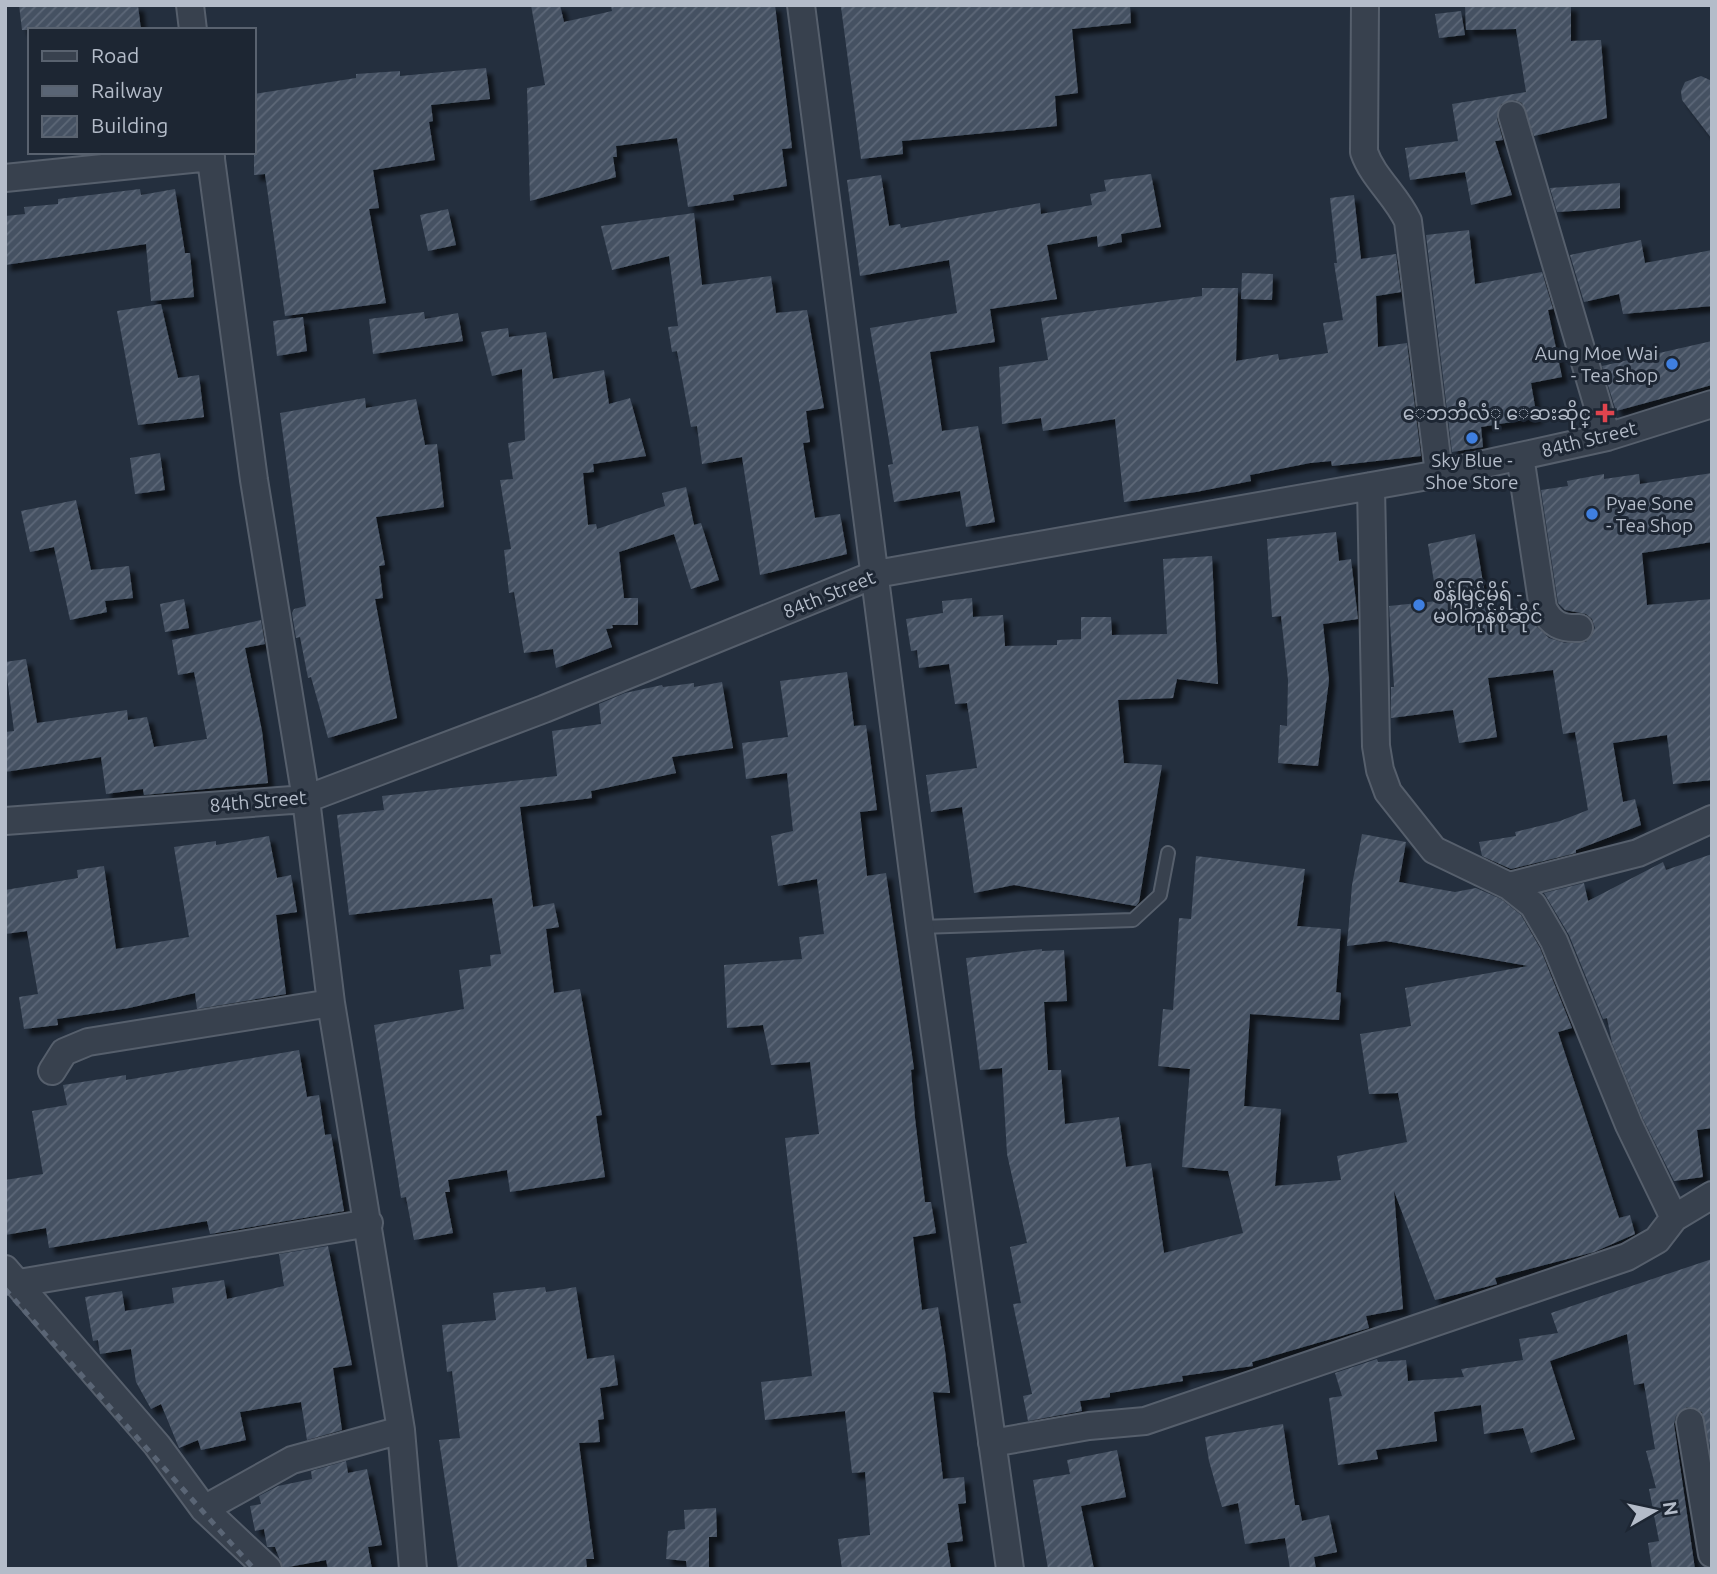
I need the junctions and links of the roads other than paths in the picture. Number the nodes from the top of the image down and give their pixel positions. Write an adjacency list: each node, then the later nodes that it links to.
1 (190, 5): 4 (street)
2 (801, 5): 13 (street)
3 (1365, 5): 11 (street)
4 (193, 28)
5 (1512, 115): 9 (street)
6 (210, 155): 7 (street); 15 (street)
7 (5, 178)
8 (1712, 404): 9 (street, 84th Street)
9 (1607, 437): 10 (street, 84th Street)
10 (1520, 456): 11 (street, 84th Street); 14 (street)
11 (1439, 474): 12 (street, 84th Street)
12 (1371, 486): 13 (street, 84th Street); 19 (street)
13 (876, 574): 15 (street, 84th Street); 20 (street)
14 (1578, 628)
15 (306, 799): 17 (street, 84th Street); 21 (street)
16 (1712, 819): 19 (street)
17 (5, 821)
18 (1168, 853): 20 (lane)
19 (1509, 886): 24 (street)
20 (920, 927): 29 (street)
21 (331, 1003): 22 (street); 25 (street)
22 (52, 1072)
23 (1712, 1195): 24 (street)
24 (1674, 1218): 29 (street)
25 (369, 1223): 26 (street); 28 (street)
26 (12, 1276): 30 (street)
27 (1690, 1422): 31 (street)
28 (401, 1430): 30 (street); 33 (street)
29 (992, 1443): 34 (street)
30 (204, 1509): 32 (street)
31 (1712, 1554)
32 (268, 1569)
33 (413, 1569)
34 (1010, 1569)

